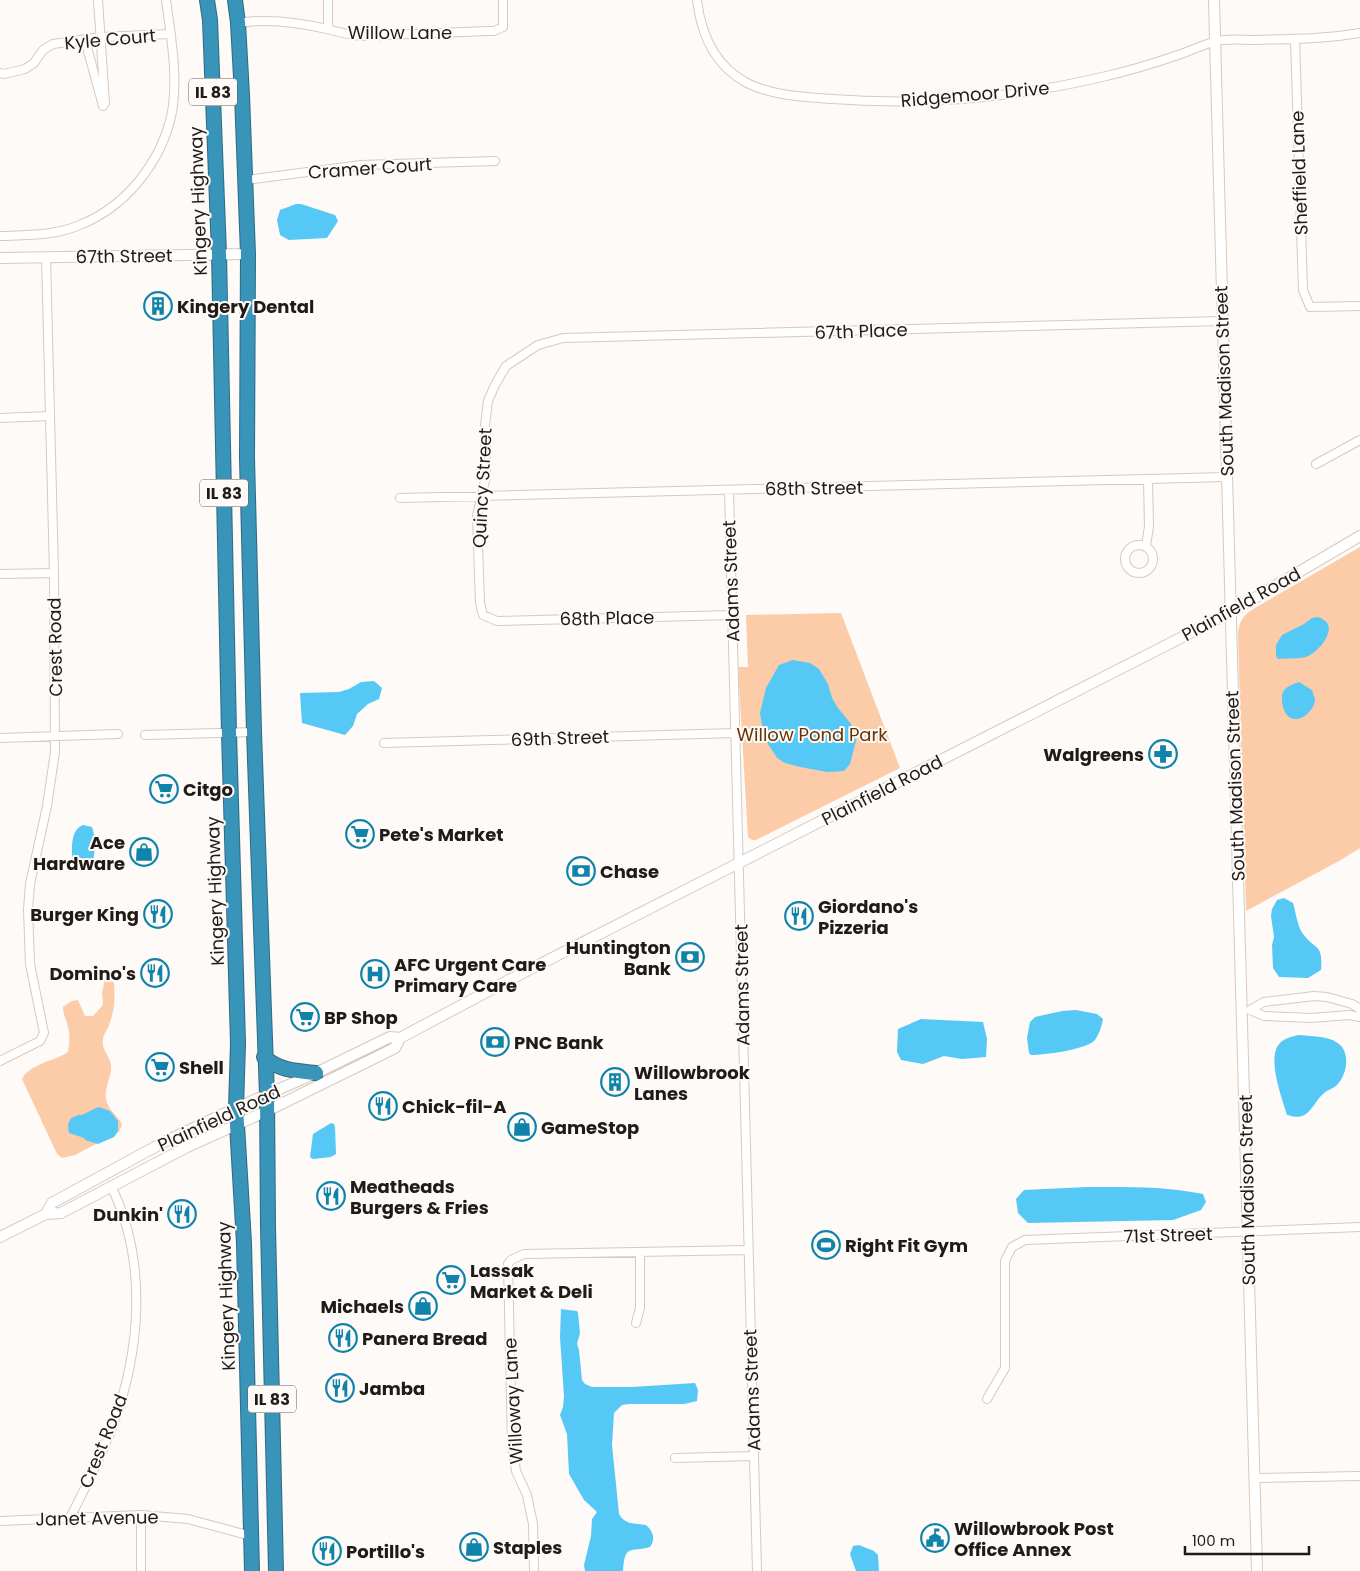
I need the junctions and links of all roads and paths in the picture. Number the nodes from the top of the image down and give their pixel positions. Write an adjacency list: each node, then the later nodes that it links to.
1 (93, 0): 14 (street)
2 (98, 0): 14 (street)
3 (166, 0): 13 (street)
4 (207, 0): 22 (highway, Kingery Highway / IL 83)
5 (235, 0): 10 (highway, IL 83)
6 (328, 0): 11 (street)
7 (504, 0): 11 (street, Willow Lane)
8 (697, 0): 17 (street, Ridgemoor Drive)
9 (1214, 0): 17 (main road, South Madison Street)
10 (238, 24): 11 (street, Willow Lane); 20 (highway, IL 83)
11 (328, 29)
12 (1360, 33): 15 (street, Ridgemoor Drive)
13 (170, 34): 14 (street, Kyle Court); 21 (street)
14 (101, 37): 16 (street, Kyle Court); 16 (street)
15 (1295, 39): 17 (street, Ridgemoor Drive); 26 (street, Sheffield Lane)
16 (84, 40): 18 (street, Kyle Court)
17 (1215, 41): 27 (main road, South Madison Street)
18 (0, 72)
19 (495, 161): 20 (street, Cramer Court)
20 (246, 180): 23 (highway, IL 83)
21 (0, 236)
22 (219, 254): 23 (main road, 67th Street); 24 (main road, 67th Street); 46 (highway, Kingery Highway / IL 83)
23 (248, 254): 45 (highway, IL 83)
24 (46, 257): 25 (main road, 67th Street); 29 (street, Crest Road)
25 (0, 258)
26 (1360, 306)
27 (1223, 321): 28 (street, 67th Place); 33 (main road, South Madison Street)
28 (506, 366): 36 (street, Quincy Street)
29 (50, 416): 30 (street); 40 (street, Crest Road)
30 (0, 418)
31 (1360, 440): 32 (street)
32 (1316, 464)
33 (1227, 477): 34 (street, 68th Street); 42 (main road, South Madison Street)
34 (1148, 479): 35 (street, 68th Street); 39 (street)
35 (729, 490): 36 (street, 68th Street); 44 (street, Adams Street)
36 (482, 496): 37 (street, 68th Street); 43 (street, Quincy Street)
37 (400, 498)
38 (1360, 536): 42 (main road, Plainfield Road)
39 (1146, 546)
40 (54, 573): 41 (street); 50 (street, Crest Road)
41 (0, 574)
42 (1231, 612): 53 (main road, Plainfield Road); 67 (main road, South Madison Street)
43 (483, 615): 44 (street, 68th Place)
44 (732, 615): 47 (street, Adams Street)
45 (254, 732): 46 (street); 57 (highway, IL 83)
46 (229, 733): 49 (street); 61 (highway, Kingery Highway / IL 83)
47 (735, 733): 52 (street, 69th Street); 53 (street, Adams Street)
48 (118, 734): 50 (street)
49 (145, 735)
50 (56, 737): 51 (street); 58 (street, Crest Road)
51 (0, 738)
52 (384, 743)
53 (738, 863): 56 (main road, Plainfield Road); 69 (street, Adams Street)
54 (1360, 1009): 55 (street)
55 (1360, 1017)
56 (400, 1038): 59 (main road, Plainfield Road); 62 (main road, Plainfield Road)
57 (264, 1057): 59 (highway); 60 (highway, IL 83)
58 (0, 1062)
59 (316, 1074): 60 (main road, Plainfield Road)
60 (267, 1095): 61 (main road, Plainfield Road); 62 (highway, IL 83)
61 (236, 1108): 63 (highway, Kingery Highway / IL 83); 65 (main road, Plainfield Road)
62 (267, 1111): 63 (main road, Plainfield Road); 83 (highway, IL 83)
63 (237, 1125): 64 (main road, Plainfield Road); 80 (highway, Kingery Highway / IL 83)
64 (111, 1186): 65 (main road, Plainfield Road); 78 (street, Crest Road)
65 (46, 1214): 68 (main road, Plainfield Road)
66 (1360, 1227): 67 (street, 71st Street)
67 (1247, 1232): 72 (street, 71st Street); 76 (main road, South Madison Street)
68 (0, 1237)
69 (748, 1250): 70 (street); 73 (street, Adams Street)
70 (640, 1252): 71 (street); 84 (street, Willoway Lane)
71 (636, 1323)
72 (987, 1398)
73 (754, 1456): 74 (street); 85 (street, Adams Street)
74 (676, 1458)
75 (1360, 1476): 76 (street)
76 (1255, 1478): 86 (main road, South Madison Street)
77 (141, 1515): 78 (street, Janet Avenue); 80 (street, Janet Avenue); 81 (street)
78 (70, 1518): 79 (street, Janet Avenue)
79 (0, 1521)
80 (251, 1536): 82 (highway, Kingery Highway / IL 83)
81 (141, 1571)
82 (252, 1571)
83 (276, 1571)
84 (534, 1571)
85 (757, 1571)
86 (1258, 1571)

